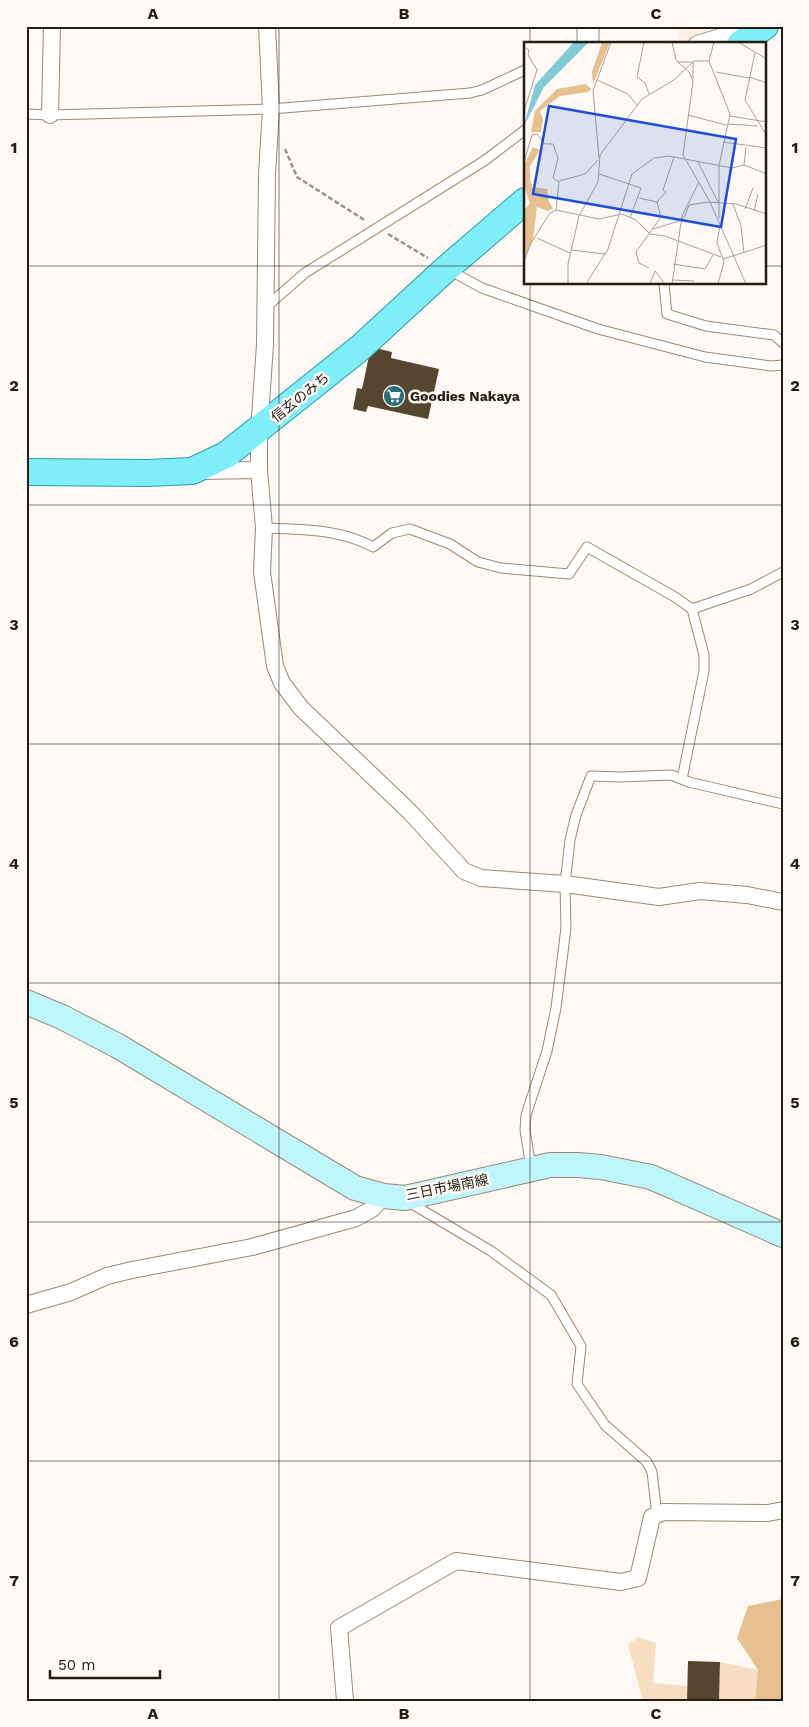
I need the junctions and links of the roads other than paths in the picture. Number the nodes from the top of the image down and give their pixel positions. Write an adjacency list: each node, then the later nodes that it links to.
1 (52, 26): 10 (street)
2 (267, 26): 8 (street)
3 (588, 26): 5 (street)
4 (755, 33): 6 (street)
5 (588, 42)
6 (704, 42)
7 (524, 70): 8 (lane)
8 (271, 113): 10 (lane); 15 (street)
9 (26, 114): 10 (lane)
10 (50, 115)
11 (524, 131): 15 (lane)
12 (524, 202): 13 (main road, 信玄のみち)
13 (447, 268): 17 (lane); 18 (main road, 信玄のみち)
14 (664, 285): 16 (lane)
15 (265, 307): 18 (street)
16 (783, 343)
17 (783, 365)
18 (259, 431): 19 (street); 20 (main road, 信玄のみち)
19 (260, 470): 20 (street); 22 (street)
20 (192, 471): 21 (main road, 信玄のみち)
21 (26, 472)
22 (264, 528): 24 (lane); 27 (street)
23 (783, 572): 24 (lane)
24 (692, 609): 25 (lane)
25 (682, 780): 26 (lane); 27 (lane)
26 (783, 804)
27 (566, 884): 28 (street); 30 (lane)
28 (783, 902)
29 (26, 1002): 31 (main road, 三日市場南線)
30 (532, 1170): 31 (main road, 三日市場南線); 32 (main road, 三日市場南線)
31 (394, 1197): 33 (street); 35 (lane)
32 (783, 1235)
33 (26, 1305)
34 (783, 1510): 35 (street)
35 (657, 1515): 36 (street)
36 (345, 1701)

